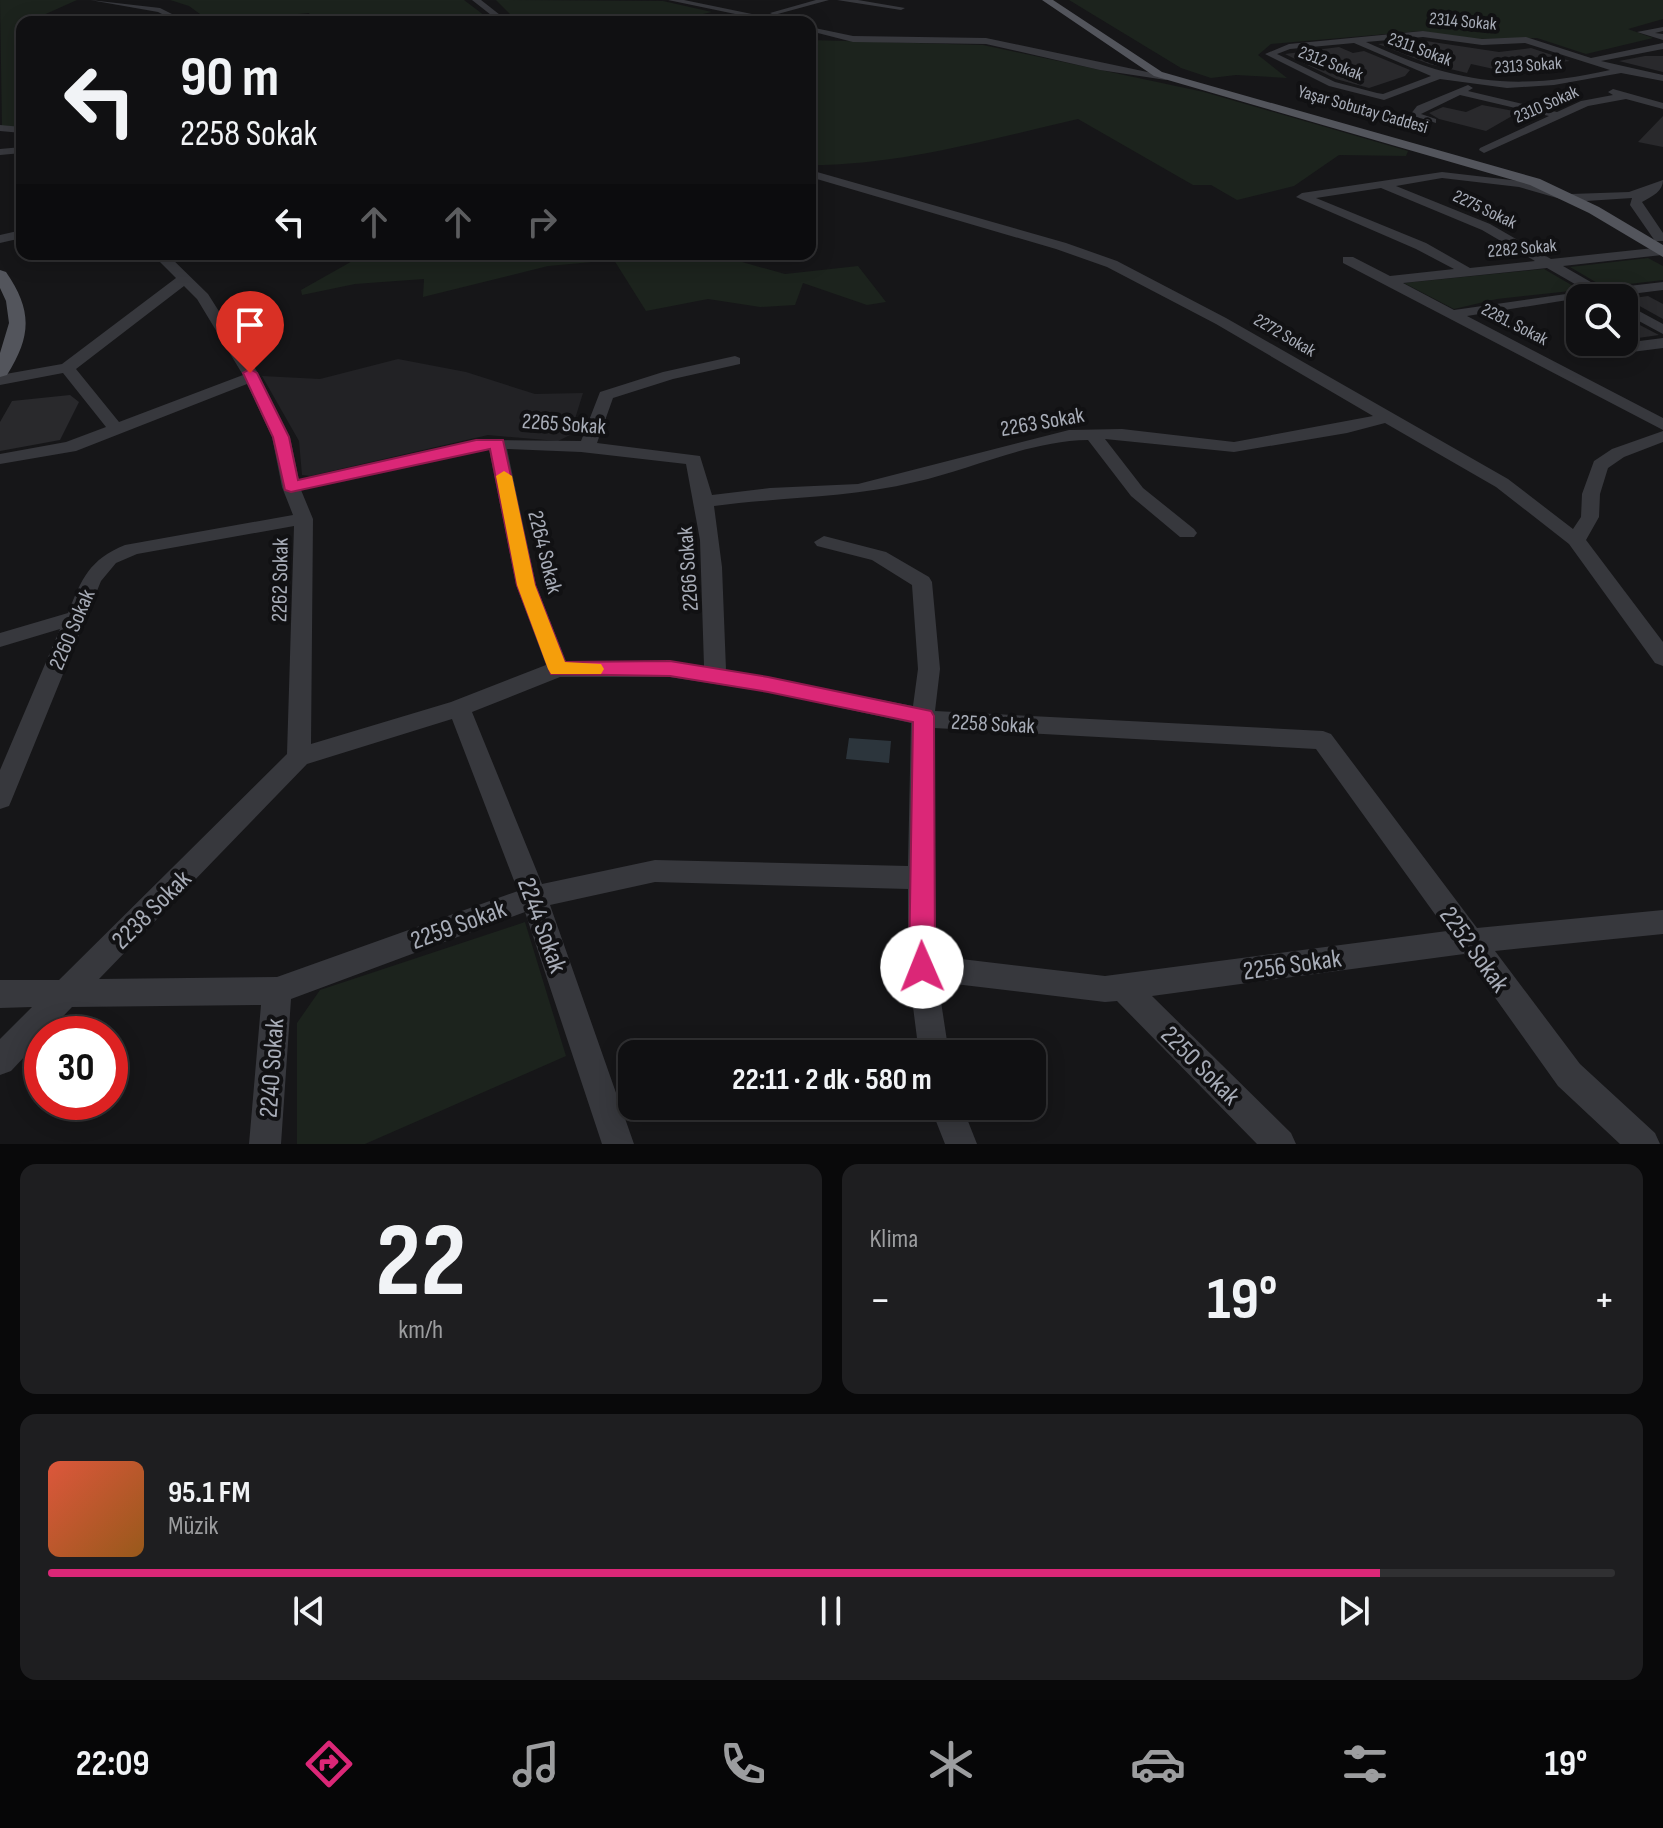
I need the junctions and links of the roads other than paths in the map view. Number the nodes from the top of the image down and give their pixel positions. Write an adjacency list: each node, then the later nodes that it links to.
1 (94, 0): 11 (street)
2 (476, 0): 12 (street)
3 (672, 0): 13 (street)
4 (695, 0): 10 (street)
5 (825, 0): 10 (street)
6 (841, 0): 9 (street)
7 (1047, 0): 23 (main road)
8 (1056, 0): 25 (main road)
9 (901, 8)
10 (774, 13): 14 (street)
11 (172, 16)
12 (497, 16)
13 (755, 16)
14 (785, 16)
15 (816, 27): 23 (street)
16 (816, 28): 25 (street)
17 (1663, 29): 18 (street)
18 (1663, 37)
19 (1352, 40): 21 (street, 2314 Sokak); 22 (street, 2314 Sokak); 26 (street, 2311 Sokak)
20 (1663, 46): 22 (street)
21 (1269, 54): 26 (street, 2312 Sokak)
22 (1592, 60): 24 (street, 2314 Sokak)
23 (1147, 68): 25 (main road)
24 (1621, 70): 27 (street, 2313 Sokak); 28 (street, 2314 Sokak)
25 (1173, 73): 37 (main road, Yaşar Sobutay Caddesi); 41 (main road)
26 (1439, 76): 29 (street, 2311 Sokak)
27 (1573, 78): 29 (street, 2313 Sokak); 31 (street, 2310 Sokak)
28 (1663, 78)
29 (1479, 83): 30 (street, 2313 Sokak)
30 (1459, 92): 33 (street, 2311 Sokak); 34 (street, 2313 Sokak)
31 (1625, 96): 32 (street, 2310 Sokak); 33 (street, 2310 Sokak)
32 (1663, 106)
33 (1557, 115): 35 (street, 2310 Sokak)
34 (1432, 121)
35 (1484, 150)
36 (816, 175): 64 (street, 2272 Sokak)
37 (1547, 180): 38 (street); 40 (main road, Yaşar Sobutay Caddesi)
38 (1662, 183): 40 (street); 42 (street)
39 (1384, 185): 41 (street); 45 (street, 2275 Sokak); 46 (street)
40 (1592, 197): 41 (street); 42 (main road, Yaşar Sobutay Caddesi)
41 (1571, 198): 42 (main road)
42 (1662, 245): 45 (street, 2282 Sokak)
43 (165, 260): 48 (street, 2262 Sokak)
44 (1348, 260): 49 (street, 2281. Sokak)
45 (1547, 265): 46 (street, 2282 Sokak); 50 (street, 2275 Sokak)
46 (1468, 272): 49 (street, 2282 Sokak)
47 (0, 275): 61 (main road)
48 (184, 279): 60 (street); 62 (street, 2262 Sokak)
49 (1385, 281): 54 (street, 2281. Sokak)
50 (1583, 284)
51 (1663, 286): 52 (street)
52 (1638, 290)
53 (1566, 300): 54 (street)
54 (1451, 315): 65 (street, 2281. Sokak)
55 (1638, 315): 56 (street)
56 (1663, 330)
57 (1663, 343): 58 (street)
58 (1638, 346)
59 (735, 361): 70 (street)
60 (67, 368): 63 (street); 66 (street)
61 (0, 371)
62 (252, 377): 66 (street); 73 (street, 2262 Sokak)
63 (0, 380)
64 (1387, 417): 67 (street, 2263 Sokak); 77 (street, 2272 Sokak)
65 (1663, 425)
66 (116, 429): 71 (street)
67 (1093, 435): 74 (street, 2263 Sokak); 76 (street)
68 (1663, 436): 77 (street)
69 (497, 444): 70 (street, 2265 Sokak); 73 (street, 2265 Sokak); 82 (street, 2264 Sokak)
70 (587, 448): 72 (street, 2265 Sokak)
71 (0, 459)
72 (694, 460): 74 (street, 2266 Sokak)
73 (291, 487): 75 (street, 2262 Sokak)
74 (706, 501): 83 (street, 2266 Sokak)
75 (304, 519): 79 (street, 2260 Sokak); 87 (street, 2262 Sokak)
76 (1187, 533)
77 (1576, 540): 81 (street, 2272 Sokak)
78 (824, 542): 85 (street)
79 (77, 617): 80 (street); 88 (street, 2260 Sokak)
80 (0, 640)
81 (1663, 658)
82 (558, 669): 83 (street, 2258 Sokak); 84 (street, 2258 Sokak)
83 (715, 676): 85 (street, 2258 Sokak)
84 (459, 708): 87 (street, 2258 Sokak); 90 (street, 2244 Sokak)
85 (923, 716): 86 (street, 2258 Sokak); 89 (street)
86 (1323, 740): 92 (street, 2252 Sokak)
87 (299, 757): 96 (street, 2238 Sokak)
88 (0, 799)
89 (921, 878): 90 (street, 2259 Sokak); 93 (street)
90 (534, 897): 95 (street, 2259 Sokak); 102 (street, 2244 Sokak)
91 (1663, 922): 92 (street, 2256 Sokak)
92 (1469, 941): 94 (street, 2256 Sokak); 105 (street, 2252 Sokak)
93 (922, 967): 94 (street, 2256 Sokak); 98 (street)
94 (1123, 987): 104 (street, 2250 Sokak)
95 (277, 991): 96 (street, 2259 Sokak); 101 (street, 2240 Sokak)
96 (66, 993): 97 (street, 2259 Sokak); 99 (street, 2238 Sokak)
97 (0, 994)
98 (932, 1040)
99 (0, 1060)
100 (952, 1120): 103 (street)
101 (265, 1144)
102 (618, 1144)
103 (961, 1144)
104 (1280, 1144)
105 (1644, 1144)

